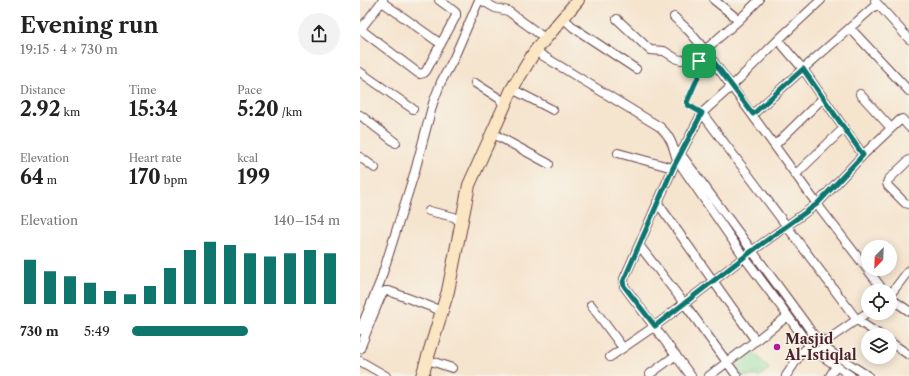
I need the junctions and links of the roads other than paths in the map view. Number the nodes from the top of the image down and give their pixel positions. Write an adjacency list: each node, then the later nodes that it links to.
1 (439, 0): 18 (street)
2 (480, 0): 15 (street); 62 (street)
3 (578, 0): 10 (main road)
4 (714, 0): 12 (street)
5 (759, 0): 12 (street)
6 (820, 0): 17 (street)
7 (382, 1): 14 (street); 18 (street)
8 (875, 2): 13 (street); 16 (street)
9 (674, 17): 20 (street)
10 (563, 18): 15 (main road); 22 (street)
11 (617, 20): 21 (street)
12 (739, 20): 20 (street)
13 (850, 28): 23 (street); 28 (street)
14 (360, 30): 18 (street)
15 (546, 38): 19 (main road)
16 (909, 39)
17 (778, 40): 23 (street); 26 (street)
18 (441, 44)
19 (535, 51): 27 (main road); 46 (street)
20 (707, 52): 21 (street); 26 (street)
21 (699, 61): 34 (lane)
22 (636, 69)
23 (803, 69): 30 (street); 35 (street)
24 (360, 72): 32 (street)
25 (475, 83): 31 (street)
26 (732, 86): 34 (street); 35 (street)
27 (512, 89): 31 (main road); 33 (street)
28 (909, 91)
29 (860, 94): 39 (street)
30 (822, 98): 38 (street); 42 (street)
31 (504, 107): 40 (main road)
32 (413, 109)
33 (553, 110)
34 (702, 113): 46 (street); 56 (street)
35 (753, 114): 42 (street)
36 (360, 115): 41 (street)
37 (909, 127): 39 (street)
38 (844, 128): 44 (street); 50 (street)
39 (891, 128): 44 (street)
40 (492, 133): 48 (street); 55 (main road)
41 (396, 143)
42 (775, 145): 50 (street)
43 (618, 153): 46 (street)
44 (863, 155): 52 (street)
45 (360, 157): 49 (street)
46 (676, 158): 51 (street); 58 (street); 59 (street)
47 (909, 160): 53 (street)
48 (549, 164)
49 (375, 168)
50 (796, 174): 52 (street)
51 (657, 202): 57 (street); 61 (street)
52 (817, 204): 56 (street); 63 (street)
53 (909, 204)
54 (429, 211): 55 (street)
55 (461, 223): 69 (main road)
56 (786, 227): 58 (street); 73 (street)
57 (639, 245): 67 (street); 74 (street)
58 (752, 251): 59 (street); 78 (street)
59 (744, 257): 61 (street); 71 (street)
60 (909, 270): 64 (street)
61 (713, 281): 67 (street); 77 (street)
62 (380, 282): 65 (street); 76 (street)
63 (879, 284)
64 (897, 287)
65 (389, 291): 69 (street); 81 (street)
66 (897, 302): 70 (street)
67 (684, 304): 74 (street); 87 (street)
68 (591, 305): 80 (street)
69 (442, 311): 85 (main road)
70 (909, 311)
71 (788, 316): 77 (street); 78 (street)
72 (861, 317): 73 (street)
73 (857, 320): 75 (street); 78 (street)
74 (655, 326): 80 (street); 82 (street)
75 (869, 328)
76 (360, 330)
77 (756, 341): 87 (street)
78 (816, 346): 88 (street); 96 (street); 99 (street)
79 (897, 347): 83 (street)
80 (623, 348): 84 (street)
81 (360, 350)
82 (676, 355): 90 (street); 93 (street)
83 (909, 355)
84 (610, 357)
85 (428, 360): 89 (street); 92 (main road)
86 (360, 361): 91 (street)
87 (728, 362): 94 (street); 95 (street)
88 (836, 366): 97 (street); 98 (street)
89 (452, 368)
90 (650, 374)
91 (386, 376)
92 (422, 376)
93 (691, 376)
94 (710, 376)
95 (738, 376)
96 (786, 376)
97 (830, 376)
98 (851, 376)
99 (868, 376)

